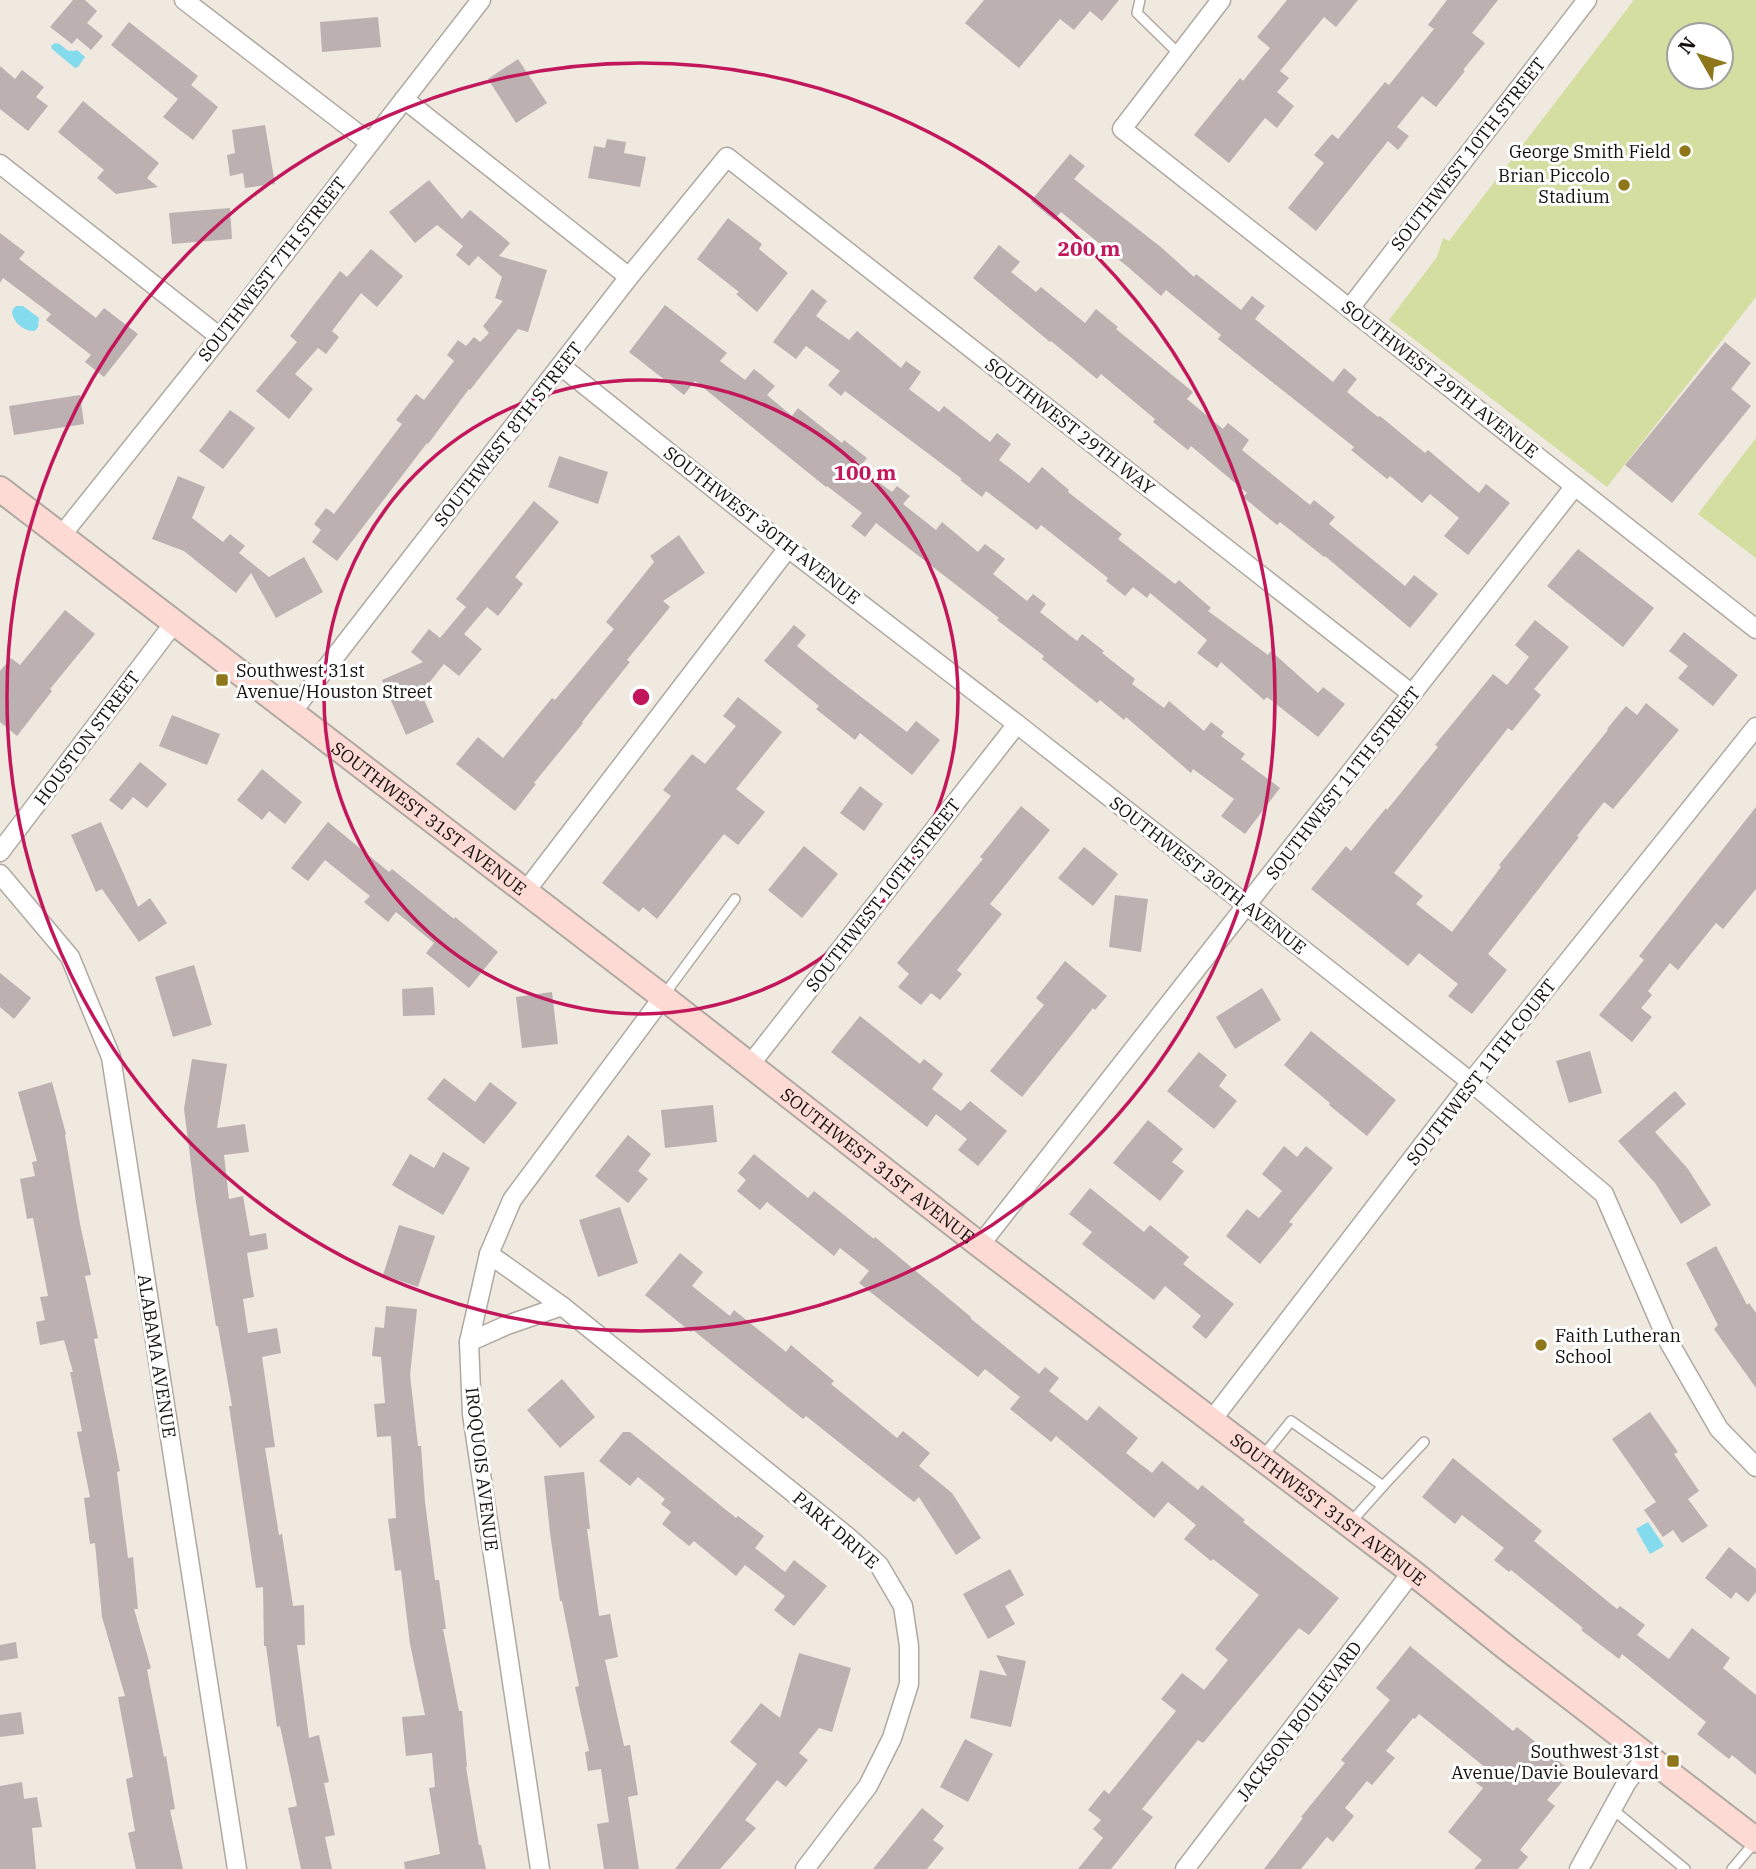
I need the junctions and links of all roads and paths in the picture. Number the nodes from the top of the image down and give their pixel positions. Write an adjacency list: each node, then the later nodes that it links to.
1 (184, 0): 8 (street)
2 (481, 0): 7 (street, SOUTHWEST 7TH STREET)
3 (1140, 0): 6 (lane)
4 (1221, 0): 6 (street)
5 (1587, 0): 12 (street, SOUTHWEST 10TH STREET)
6 (1179, 54): 12 (street, SOUTHWEST 29TH AVENUE)
7 (404, 99): 8 (street, SOUTHWEST 7TH STREET); 11 (street)
8 (370, 143): 13 (street, SOUTHWEST 7TH STREET)
9 (727, 157): 11 (street, SOUTHWEST 8TH STREET); 21 (street, SOUTHWEST 29TH WAY)
10 (0, 164): 13 (street)
11 (629, 277): 14 (street, SOUTHWEST 8TH STREET)
12 (1350, 308): 15 (street, SOUTHWEST 29TH AVENUE)
13 (220, 337): 17 (street, SOUTHWEST 7TH STREET)
14 (561, 366): 18 (street, SOUTHWEST 30TH AVENUE); 22 (street, SOUTHWEST 8TH STREET)
15 (1575, 485): 20 (street, SOUTHWEST 29TH AVENUE); 21 (street, SOUTHWEST 11TH STREET)
16 (0, 489): 17 (main road, SOUTHWEST 31ST AVENUE)
17 (61, 536): 19 (main road, SOUTHWEST 31ST AVENUE)
18 (789, 548): 23 (street, SOUTHWEST 30TH AVENUE); 27 (street)
19 (174, 623): 22 (main road, SOUTHWEST 31ST AVENUE); 25 (street, HOUSTON STREET)
20 (1756, 629)
21 (1412, 694): 29 (street, SOUTHWEST 11TH STREET)
22 (292, 712): 27 (main road, SOUTHWEST 31ST AVENUE)
23 (1017, 724): 29 (street, SOUTHWEST 30TH AVENUE); 31 (street, SOUTHWEST 10TH STREET)
24 (1756, 727): 32 (street, SOUTHWEST 11TH COURT)
25 (0, 852)
26 (0, 874): 47 (street, ALABAMA AVENUE)
27 (525, 892): 30 (main road, SOUTHWEST 31ST AVENUE)
28 (735, 899): 30 (lane)
29 (1247, 905): 32 (street, SOUTHWEST 30TH AVENUE); 33 (street, SOUTHWEST 11TH STREET)
30 (663, 997): 31 (main road, SOUTHWEST 31ST AVENUE); 34 (street, IROQUOIS AVENUE)
31 (749, 1066): 33 (main road, SOUTHWEST 31ST AVENUE)
32 (1471, 1082): 37 (street, SOUTHWEST 11TH COURT); 40 (street, SOUTHWEST 30TH AVENUE)
33 (980, 1245): 37 (main road, SOUTHWEST 31ST AVENUE)
34 (489, 1254): 35 (street, PARK DRIVE); 36 (street, IROQUOIS AVENUE)
35 (562, 1306): 36 (street); 49 (street, PARK DRIVE)
36 (469, 1342): 48 (street, IROQUOIS AVENUE)
37 (1211, 1421): 39 (main road, SOUTHWEST 31ST AVENUE)
38 (1424, 1442): 41 (lane)
39 (1261, 1458): 41 (lane); 42 (main road, SOUTHWEST 31ST AVENUE)
40 (1756, 1467)
41 (1382, 1486): 42 (lane)
42 (1349, 1524): 43 (main road, SOUTHWEST 31ST AVENUE)
43 (1412, 1572): 44 (main road, SOUTHWEST 31ST AVENUE); 50 (street, JACKSON BOULEVARD)
44 (1647, 1755): 45 (street); 46 (main road, SOUTHWEST 31ST AVENUE)
45 (1611, 1808): 51 (street); 52 (lane)
46 (1756, 1840): 53 (lane)
47 (237, 1869)
48 (540, 1869)
49 (805, 1869)
50 (1185, 1869)
51 (1579, 1869)
52 (1685, 1869)
53 (1732, 1869)

